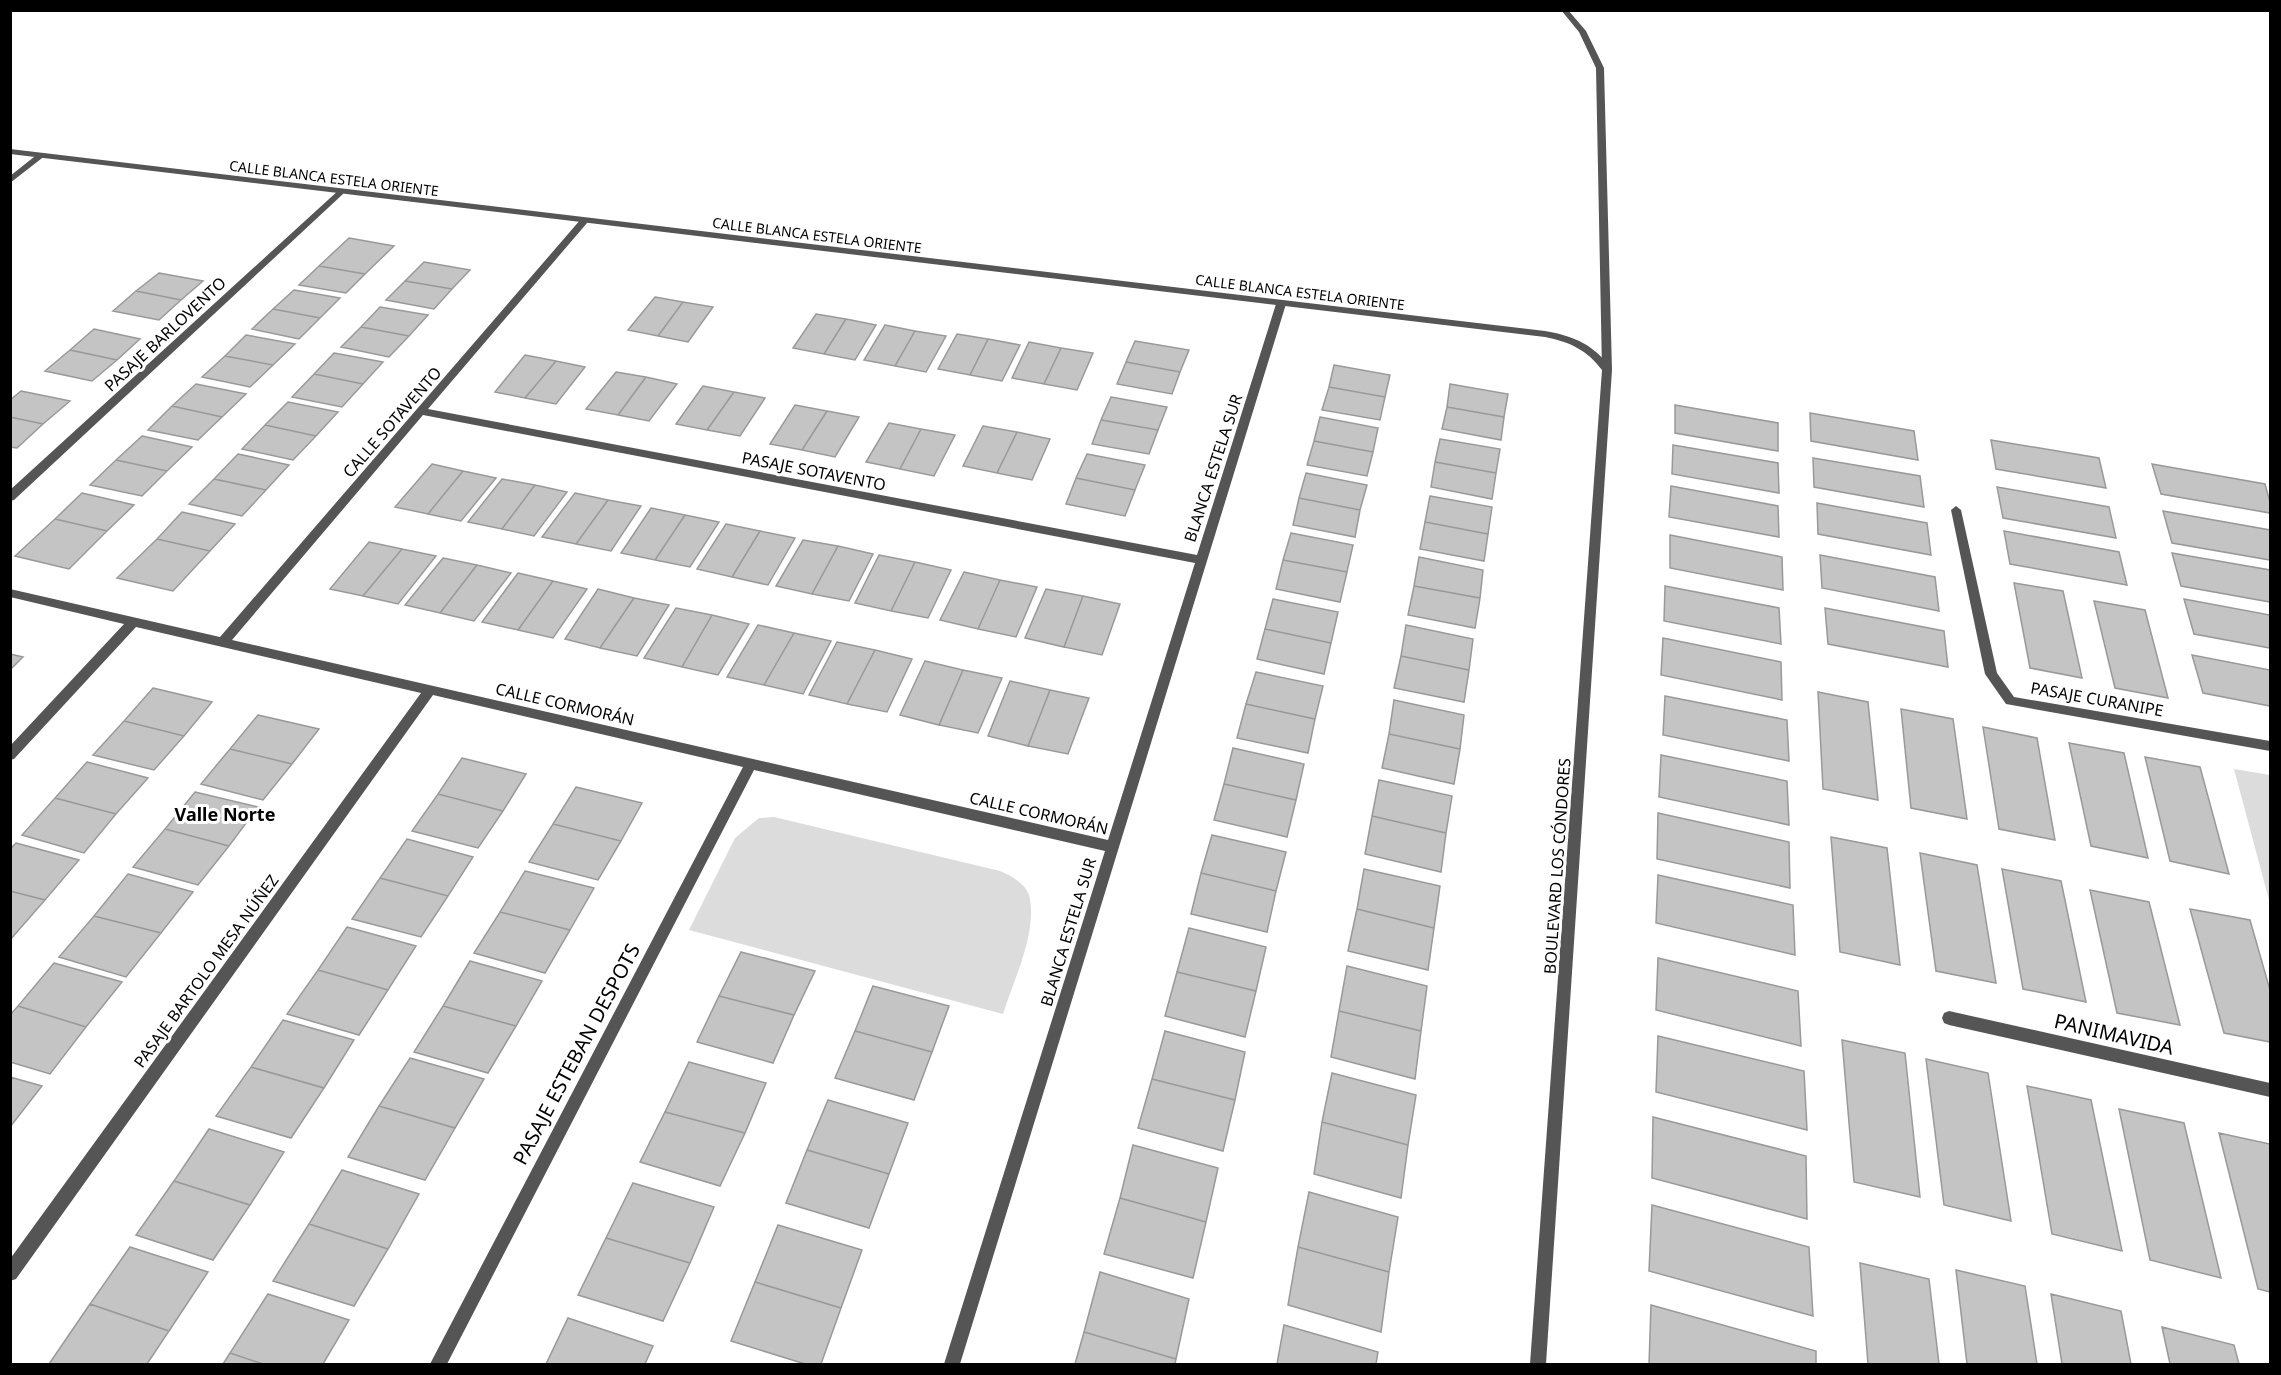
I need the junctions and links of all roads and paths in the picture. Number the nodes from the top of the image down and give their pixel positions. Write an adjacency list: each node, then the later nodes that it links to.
1 (1564, 10): 8 (street, BOULEVARD LOS CÓNDORES)
2 (10, 152): 3 (street, CALLE BLANCA ESTELA ORIENTE)
3 (42, 155): 4 (street); 5 (street, CALLE BLANCA ESTELA ORIENTE)
4 (10, 180)
5 (340, 192): 6 (street, CALLE BLANCA ESTELA ORIENTE); 10 (street, PASAJE BARLOVENTO)
6 (584, 221): 7 (street, CALLE BLANCA ESTELA ORIENTE); 9 (street, CALLE SOTAVENTO)
7 (1281, 304): 8 (street, CALLE BLANCA ESTELA ORIENTE); 12 (street, BLANCA ESTELA SUR)
8 (1608, 370): 26 (street, BOULEVARD LOS CÓNDORES)
9 (421, 411): 12 (street, PASAJE SOTAVENTO); 15 (street, CALLE SOTAVENTO)
10 (10, 497)
11 (1956, 510): 17 (street, PASAJE CURANIPE)
12 (1201, 560): 20 (street, BLANCA ESTELA SUR)
13 (10, 593): 14 (street, CALLE CORMORÁN)
14 (134, 621): 15 (street, CALLE CORMORÁN); 18 (street)
15 (223, 642): 16 (street, CALLE CORMORÁN)
16 (430, 690): 19 (street, CALLE CORMORÁN); 23 (street, PASAJE BARTOLO MESA NÚÑEZ)
17 (2271, 746)
18 (10, 755)
19 (751, 764): 20 (street, CALLE CORMORÁN); 24 (street, PASAJE ESTEBAN DESPOTS)
20 (1112, 847): 25 (street, BLANCA ESTELA SUR)
21 (1949, 1018): 22 (street, PANIMAVIDA)
22 (2271, 1090)
23 (10, 1273)
24 (438, 1365)
25 (952, 1365)
26 (1538, 1365)

